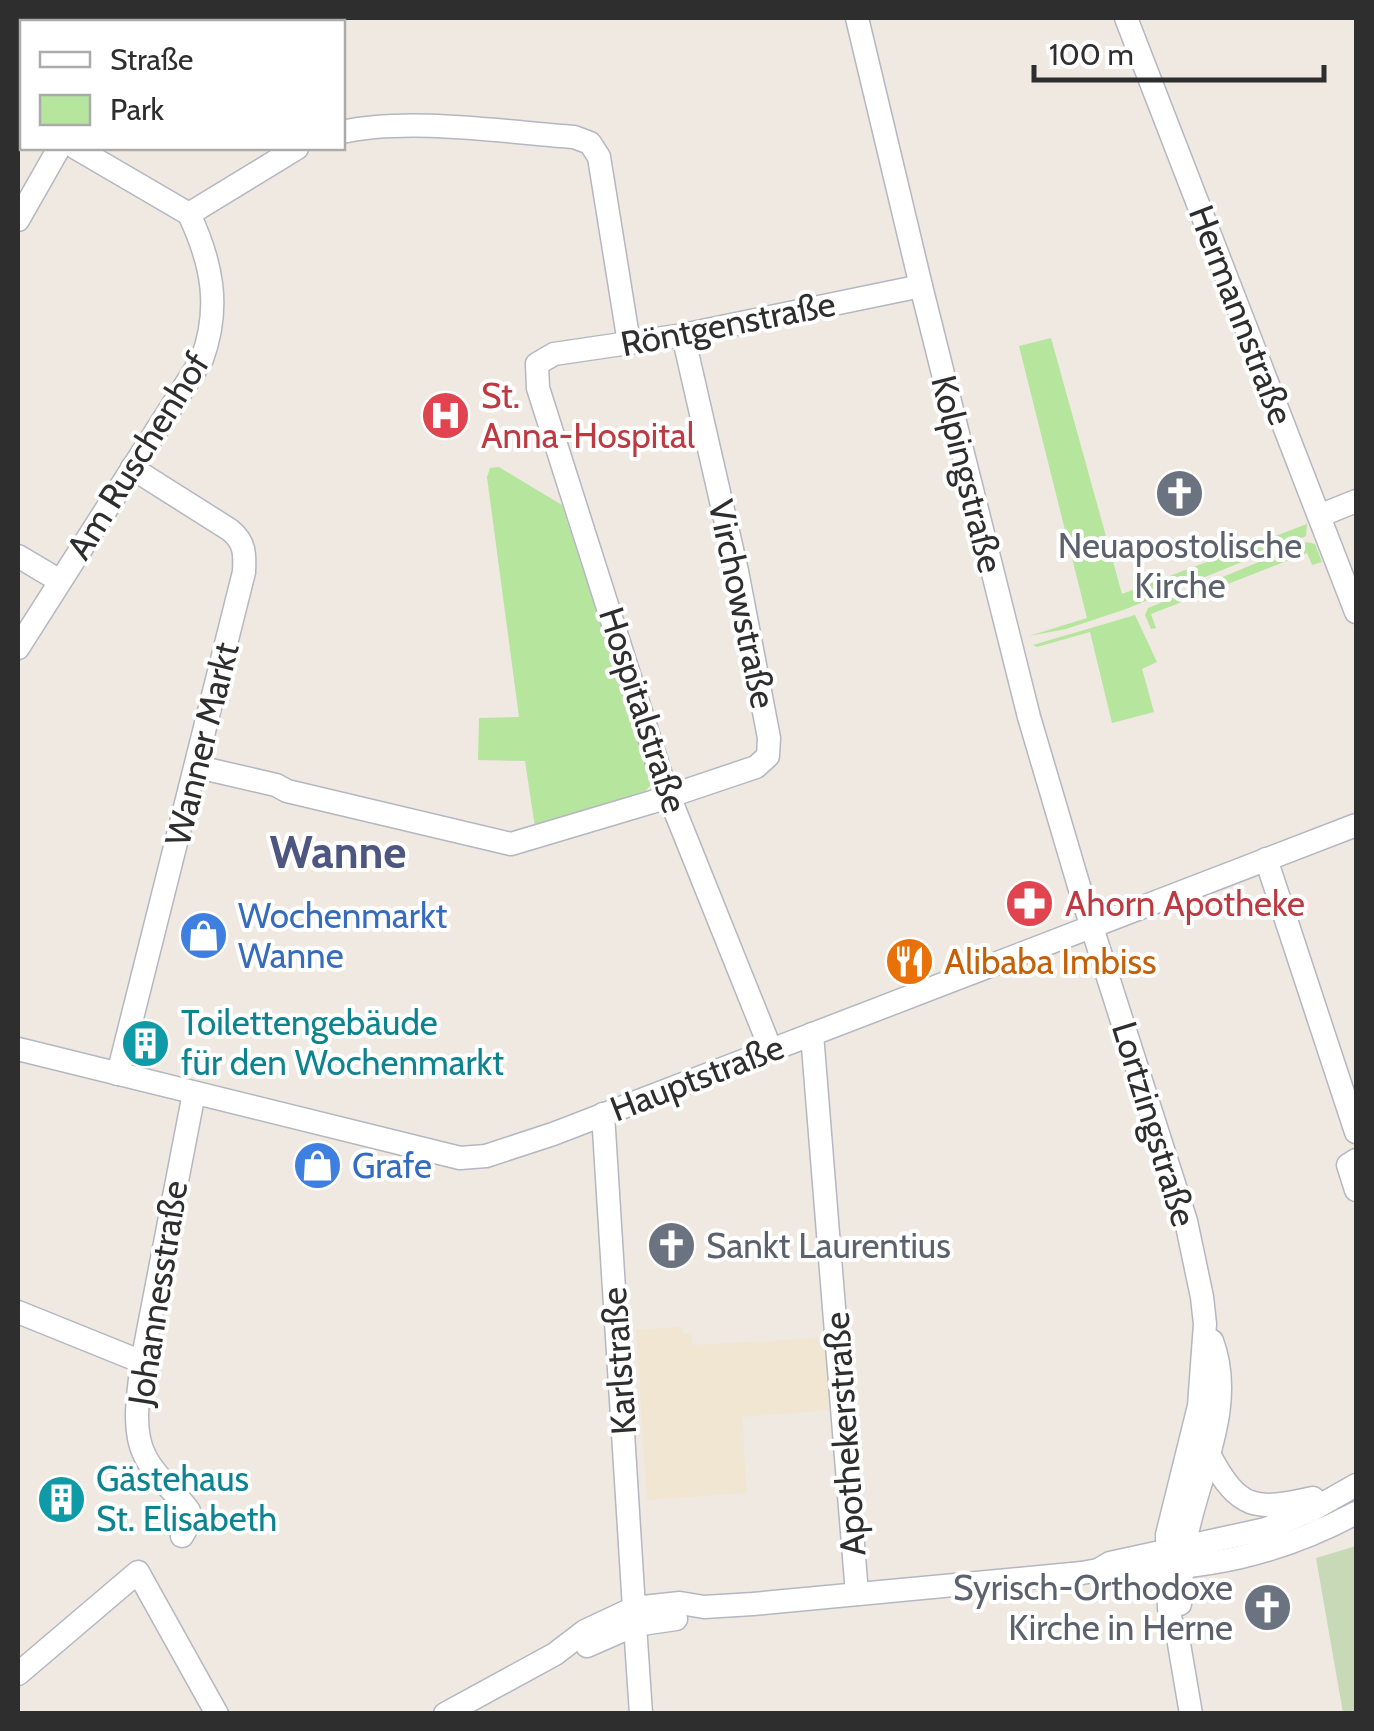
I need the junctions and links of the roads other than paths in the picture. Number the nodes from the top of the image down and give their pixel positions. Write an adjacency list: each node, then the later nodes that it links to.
1 (857, 18): 9 (street, Kolpingstraße)
2 (1126, 18): 15 (street, Hermannstraße)
3 (345, 132): 11 (street)
4 (58, 150): 8 (street)
5 (79, 150): 7 (street)
6 (294, 150): 7 (street)
7 (188, 214): 13 (street, Am Ruschenhof)
8 (18, 220)
9 (920, 286): 10 (street, Röntgenstraße); 24 (street, Kolpingstraße)
10 (682, 335): 11 (street, Röntgenstraße); 21 (street, Virchowstraße)
11 (629, 343): 12 (street, Röntgenstraße)
12 (537, 364): 21 (street, Hospitalstraße)
13 (132, 468): 17 (street, Am Ruschenhof); 20 (street, Wanner Markt)
14 (1356, 501): 15 (street)
15 (1319, 516): 18 (street, Hermannstraße)
16 (18, 556): 17 (street, Am Ruschenhof)
17 (60, 581): 19 (street, Am Ruschenhof)
18 (1356, 612)
19 (18, 648)
20 (198, 767): 21 (street); 28 (street, Wanner Markt)
21 (669, 796): 27 (street, Hospitalstraße)
22 (1356, 826): 23 (street, Hauptstraße)
23 (1266, 859): 24 (street, Hauptstraße); 31 (street)
24 (1092, 927): 25 (street, Hauptstraße); 35 (street, Lortzingstraße)
25 (812, 1034): 27 (street, Hauptstraße); 43 (street, Apothekerstraße)
26 (18, 1050): 28 (street, Hauptstraße)
27 (771, 1050): 30 (street, Hauptstraße)
28 (118, 1074): 29 (street, Hauptstraße)
29 (194, 1093): 30 (street, Hauptstraße); 36 (street, Johannesstraße)
30 (603, 1114): 44 (street, Karlstraße)
31 (1356, 1132)
32 (1356, 1160): 33 (street)
33 (1356, 1190)
34 (18, 1312): 36 (street)
35 (1205, 1324): 37 (street, Lortzingstraße); 42 (street, Lortzingstraße)
36 (142, 1362): 41 (street, Johannesstraße)
37 (1210, 1456): 39 (street); 42 (street, Lortzingstraße)
38 (1356, 1485): 39 (street)
39 (1332, 1499): 42 (street)
40 (1356, 1513): 42 (street)
41 (182, 1536)
42 (1175, 1559): 43 (street); 49 (street, Lortzingstraße)
43 (857, 1594): 44 (street)
44 (635, 1616): 47 (street); 48 (street, Karlstraße)
45 (18, 1674): 46 (street)
46 (217, 1714)
47 (446, 1714)
48 (641, 1714)
49 (1191, 1714)

